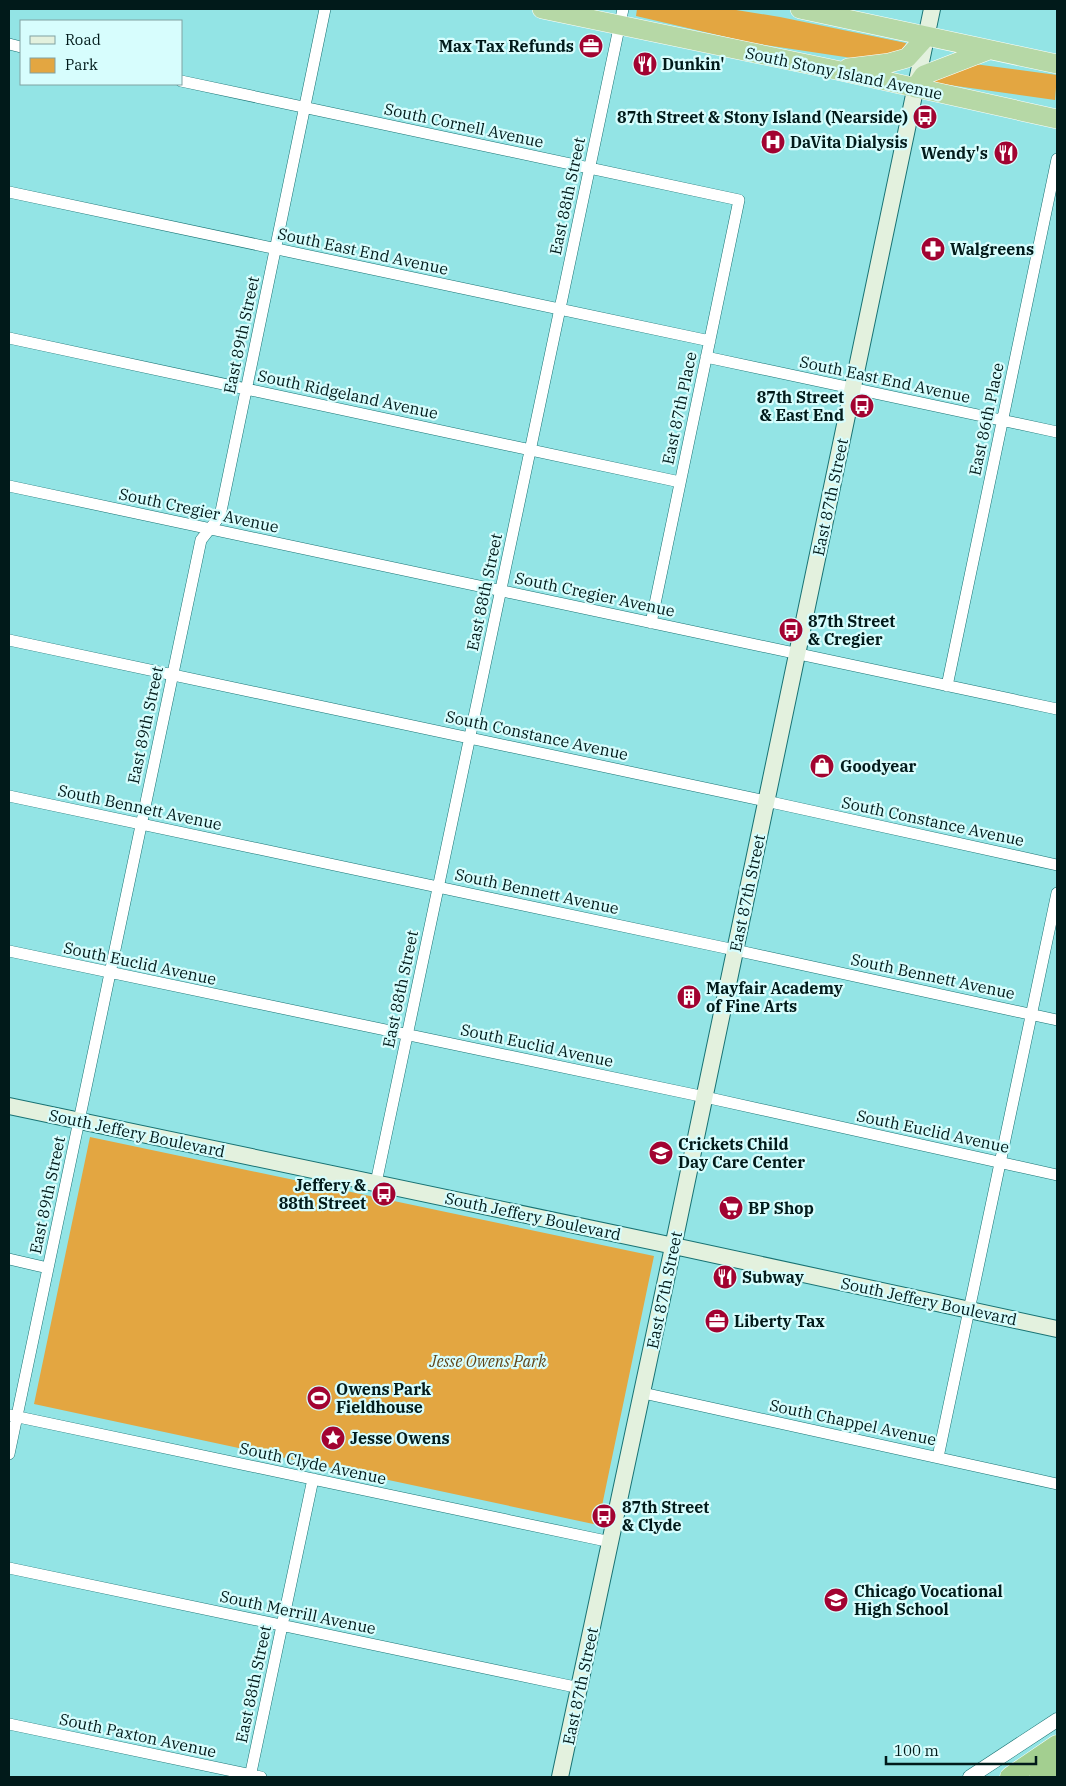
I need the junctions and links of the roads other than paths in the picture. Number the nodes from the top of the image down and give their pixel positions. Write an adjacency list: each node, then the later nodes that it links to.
1 (325, 9): 12 (street, East 89th Street)
2 (542, 9): 5 (highway, South Stony Island Avenue)
3 (800, 9): 6 (highway)
4 (932, 9): 6 (main road, East 87th Street)
5 (621, 17): 9 (highway, South Stony Island Avenue); 15 (street, East 88th Street)
6 (926, 37): 7 (highway); 9 (highway); 11 (main road, East 87th Street)
7 (989, 50): 8 (highway); 11 (highway)
8 (1057, 64)
9 (836, 70): 11 (highway, South Stony Island Avenue)
10 (182, 81): 12 (street, South Cornell Avenue)
11 (916, 88): 13 (highway, South Stony Island Avenue); 24 (main road, East 87th Street)
12 (304, 107): 15 (street, South Cornell Avenue); 18 (street, East 89th Street)
13 (1057, 120)
14 (1057, 159): 25 (street, East 86th Place)
15 (589, 168): 17 (street, South Cornell Avenue); 19 (street, East 88th Street)
16 (9, 192): 18 (street, South East End Avenue)
17 (739, 200): 21 (street, East 87th Place)
18 (275, 249): 19 (street, South East End Avenue); 23 (street, East 89th Street)
19 (560, 309): 21 (street, South East End Avenue); 27 (street, East 88th Street)
20 (9, 338): 23 (street, South Ridgeland Avenue)
21 (710, 341): 22 (street, East 87th Place)
22 (706, 357): 24 (street, South East End Avenue); 28 (street, East 87th Place)
23 (246, 389): 27 (street, South Ridgeland Avenue); 30 (street, East 89th Street)
24 (852, 389): 25 (street, South East End Avenue); 34 (main road, East 87th Street)
25 (1003, 421): 26 (street, South East End Avenue); 36 (street, East 86th Place)
26 (1057, 432)
27 (530, 450): 28 (street, South Ridgeland Avenue); 31 (street, East 88th Street)
28 (680, 482): 32 (street, East 87th Place)
29 (9, 486): 30 (street, South Cregier Avenue)
30 (210, 529): 31 (street, South Cregier Avenue); 35 (street, East 89th Street)
31 (501, 591): 32 (street, South Cregier Avenue); 38 (street, East 88th Street)
32 (651, 623): 34 (street, South Cregier Avenue)
33 (9, 640): 35 (street, South Constance Avenue)
34 (797, 654): 36 (street, South Cregier Avenue); 40 (main road, East 87th Street)
35 (173, 675): 38 (street, South Constance Avenue); 41 (street, East 89th Street)
36 (947, 686): 37 (street, South Cregier Avenue)
37 (1057, 709)
38 (470, 738): 40 (street, South Constance Avenue); 43 (street, East 88th Street)
39 (9, 796): 41 (street, South Bennett Avenue)
40 (766, 801): 42 (street, South Constance Avenue); 45 (main road, East 87th Street)
41 (141, 824): 43 (street, South Bennett Avenue); 47 (street, East 89th Street)
42 (1057, 865)
43 (438, 887): 45 (street, South Bennett Avenue); 50 (street, East 88th Street)
44 (1057, 893): 48 (street)
45 (735, 950): 48 (street, South Bennett Avenue); 51 (main road, East 87th Street)
46 (9, 951): 47 (street, South Euclid Avenue)
47 (110, 973): 50 (street, South Euclid Avenue); 53 (street, East 89th Street)
48 (1031, 1014): 49 (street, South Bennett Avenue); 54 (street)
49 (1057, 1020)
50 (407, 1034): 51 (street, South Euclid Avenue); 56 (street, East 88th Street)
51 (705, 1097): 54 (street, South Euclid Avenue); 57 (main road, East 87th Street)
52 (9, 1106): 53 (main road, South Jeffery Boulevard)
53 (79, 1120): 56 (main road, South Jeffery Boulevard); 59 (street, East 89th Street)
54 (1000, 1162): 55 (street, South Euclid Avenue); 60 (street)
55 (1057, 1175)
56 (376, 1183): 57 (main road, South Jeffery Boulevard)
57 (674, 1246): 60 (main road, South Jeffery Boulevard); 62 (main road, East 87th Street)
58 (9, 1259): 59 (street)
59 (48, 1268): 63 (street, East 89th Street)
60 (969, 1310): 61 (main road, South Jeffery Boulevard); 65 (street)
61 (1057, 1329)
62 (643, 1393): 65 (street, South Chappel Avenue); 68 (main road, East 87th Street)
63 (13, 1416): 64 (street, East 89th Street); 66 (street, South Clyde Avenue)
64 (9, 1454)
65 (938, 1457): 67 (street, South Chappel Avenue)
66 (312, 1479): 68 (street, South Clyde Avenue); 70 (street, East 88th Street)
67 (1057, 1484)
68 (611, 1542): 71 (main road, East 87th Street)
69 (9, 1568): 70 (street, South Merrill Avenue)
70 (282, 1626): 71 (street, South Merrill Avenue); 76 (street, East 88th Street)
71 (580, 1688): 77 (main road, East 87th Street)
72 (1057, 1720): 78 (street)
73 (9, 1724): 76 (street, South Paxton Avenue)
74 (1057, 1745): 79 (highway)
75 (1057, 1766): 80 (highway)
76 (254, 1776)
77 (560, 1777)
78 (970, 1777)
79 (1010, 1777)
80 (1040, 1777)

